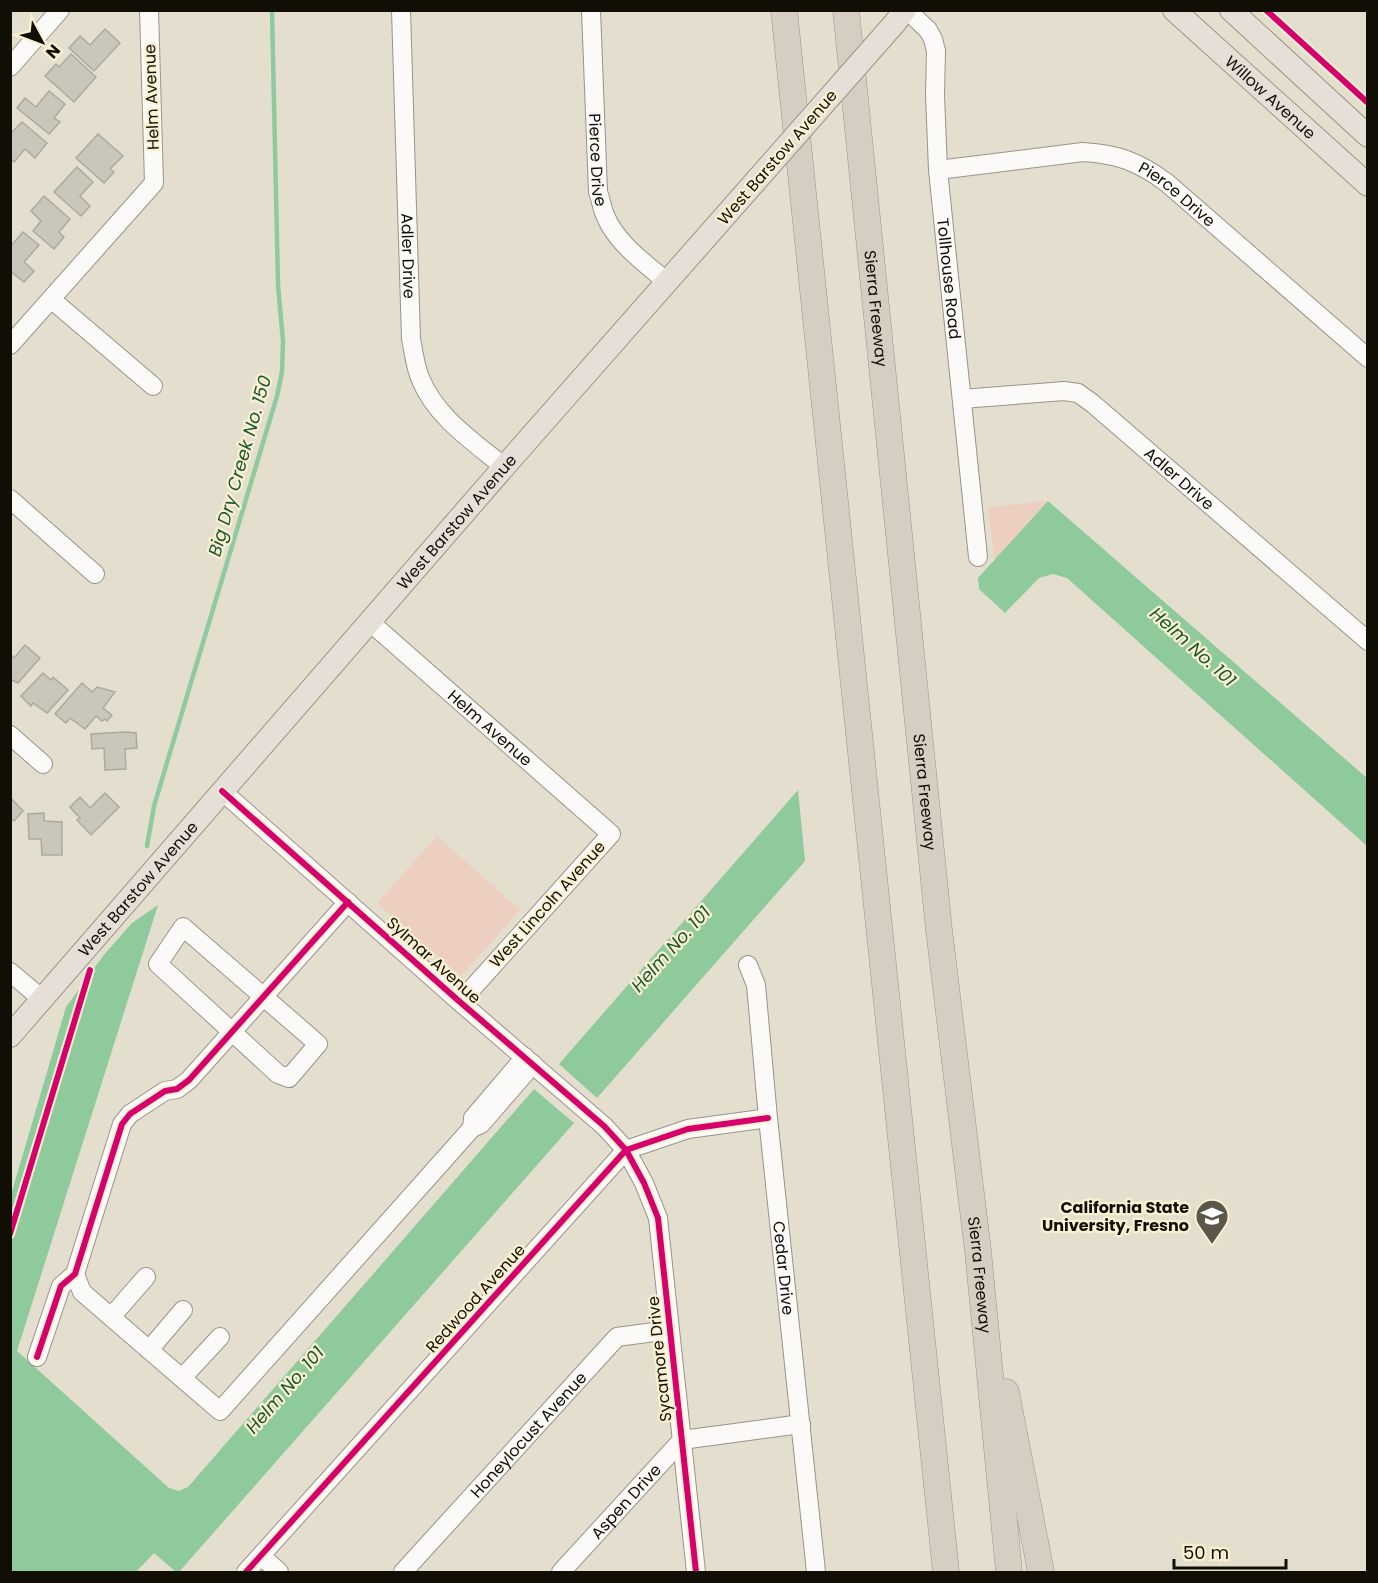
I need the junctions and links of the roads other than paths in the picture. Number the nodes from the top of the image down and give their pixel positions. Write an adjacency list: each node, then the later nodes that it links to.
1 (60, 10): 10 (street)
2 (148, 10): 15 (street, Helm Avenue)
3 (401, 10): 20 (street, Adler Drive)
4 (591, 10): 14 (street, Pierce Drive)
5 (784, 10): 60 (highway)
6 (846, 10): 41 (highway, Sierra Freeway)
7 (1174, 10): 13 (main road, Willow Avenue)
8 (1230, 10): 11 (main road)
9 (902, 15): 12 (street, Tollhouse Road); 14 (main road, West Barstow Avenue, bridge)
10 (10, 67)
11 (1368, 136)
12 (938, 170): 17 (street, Pierce Drive); 19 (street, Tollhouse Road)
13 (1368, 185)
14 (667, 282): 20 (main road, West Barstow Avenue)
15 (51, 299): 16 (street); 18 (street)
16 (10, 345)
17 (1368, 358)
18 (153, 386)
19 (962, 399): 22 (street, Tollhouse Road); 25 (street, Adler Drive)
20 (504, 467): 24 (main road, West Barstow Avenue)
21 (10, 499): 23 (street)
22 (978, 557)
23 (96, 574)
24 (370, 622): 28 (main road, West Barstow Avenue); 29 (street, Helm Avenue)
25 (1368, 641)
26 (10, 735): 27 (street)
27 (43, 764)
28 (222, 791): 30 (street, Sylmar Avenue); 34 (main road, West Barstow Avenue)
29 (611, 834): 35 (street, West Lincoln Avenue)
30 (344, 898): 33 (street); 35 (street, Sylmar Avenue)
31 (748, 965): 39 (street, Cedar Drive)
32 (10, 972): 34 (street)
33 (259, 993): 36 (street); 36 (street); 36 (street)
34 (42, 999): 37 (main road, West Barstow Avenue)
35 (460, 1002): 38 (street, Sylmar Avenue)
36 (227, 1028): 42 (street)
37 (10, 1036)
38 (529, 1060): 40 (street, Sylmar Avenue); 50 (street)
39 (768, 1118): 40 (street, Redwood Avenue); 51 (street, Cedar Drive)
40 (626, 1150): 46 (street, Sycamore Drive); 53 (street, Redwood Avenue)
41 (978, 1251): 61 (highway, Sierra Freeway); 62 (highway)
42 (75, 1274): 45 (street); 49 (street)
43 (146, 1277): 45 (street)
44 (183, 1310): 48 (street)
45 (111, 1317): 48 (street)
46 (669, 1330): 52 (street, Sycamore Drive); 56 (street, Honeylocust Avenue)
47 (220, 1337): 50 (street)
48 (149, 1350): 50 (street)
49 (37, 1357)
50 (182, 1378)
51 (801, 1424): 52 (street); 59 (street, Cedar Drive)
52 (682, 1440): 57 (street, Aspen Drive); 58 (street, Sycamore Drive)
53 (261, 1556): 54 (street, Redwood Avenue); 55 (street)
54 (246, 1572)
55 (279, 1572)
56 (404, 1572)
57 (561, 1572)
58 (696, 1572)
59 (816, 1572)
60 (946, 1572)
61 (1009, 1572)
62 (1041, 1572)

